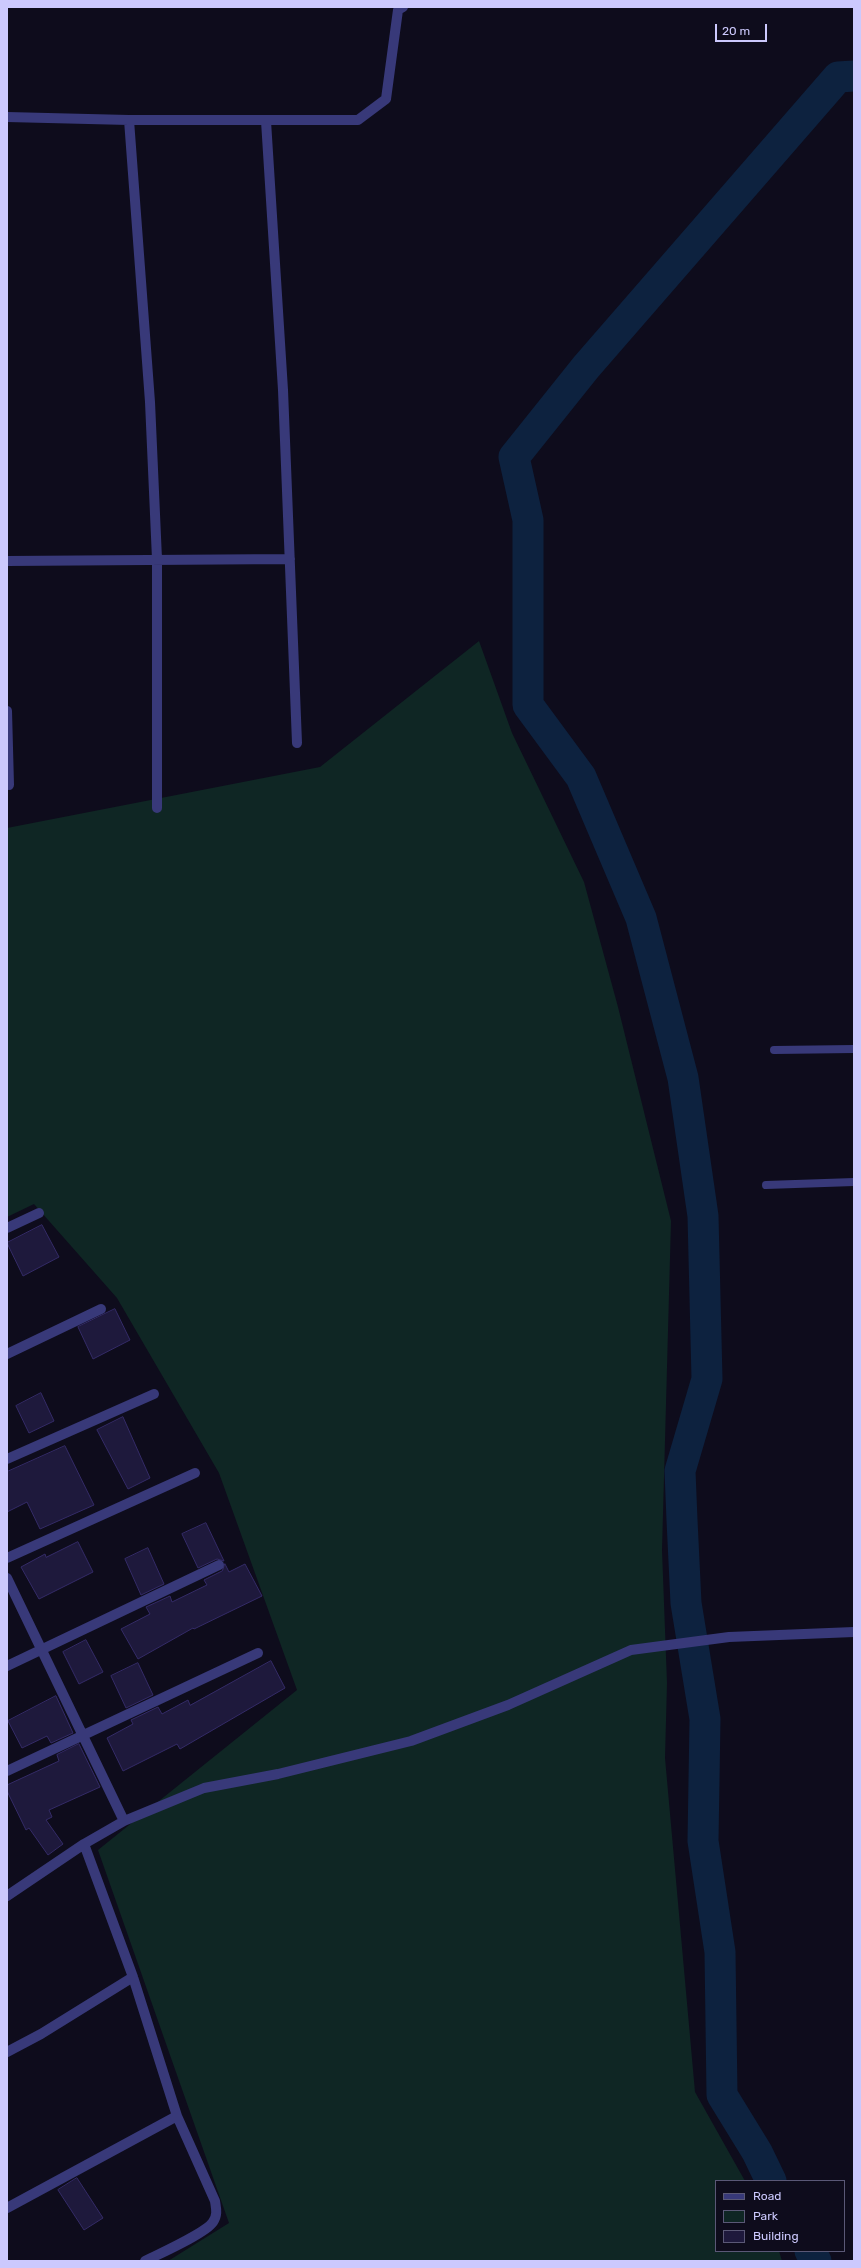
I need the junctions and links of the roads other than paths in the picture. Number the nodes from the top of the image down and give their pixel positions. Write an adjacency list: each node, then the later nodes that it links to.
1 (404, 7): 4 (street)
2 (7, 118): 3 (street)
3 (129, 120): 4 (street); 5 (street)
4 (266, 121): 6 (street)
5 (157, 559): 6 (street); 7 (street); 11 (street)
6 (290, 559): 9 (street)
7 (7, 561)
8 (7, 712): 10 (street)
9 (297, 743)
10 (9, 785)
11 (157, 808)
12 (854, 1049): 13 (lane)
13 (774, 1050)
14 (854, 1182): 15 (lane)
15 (766, 1185)
16 (39, 1213): 17 (street)
17 (7, 1228)
18 (101, 1309): 19 (street)
19 (7, 1354)
20 (154, 1394): 21 (street)
21 (7, 1459)
22 (195, 1473): 23 (street)
23 (7, 1558)
24 (219, 1565): 27 (street)
25 (7, 1578): 27 (street)
26 (854, 1632): 32 (street)
27 (42, 1648): 29 (street); 30 (street)
28 (258, 1653): 30 (street)
29 (7, 1666)
30 (83, 1735): 31 (street); 32 (street)
31 (7, 1772)
32 (124, 1821): 33 (street)
33 (84, 1844): 34 (street); 35 (street)
34 (7, 1896)
35 (133, 1977): 36 (street); 37 (street)
36 (7, 2052)
37 (177, 2116): 38 (street); 39 (street)
38 (7, 2208)
39 (145, 2261)

